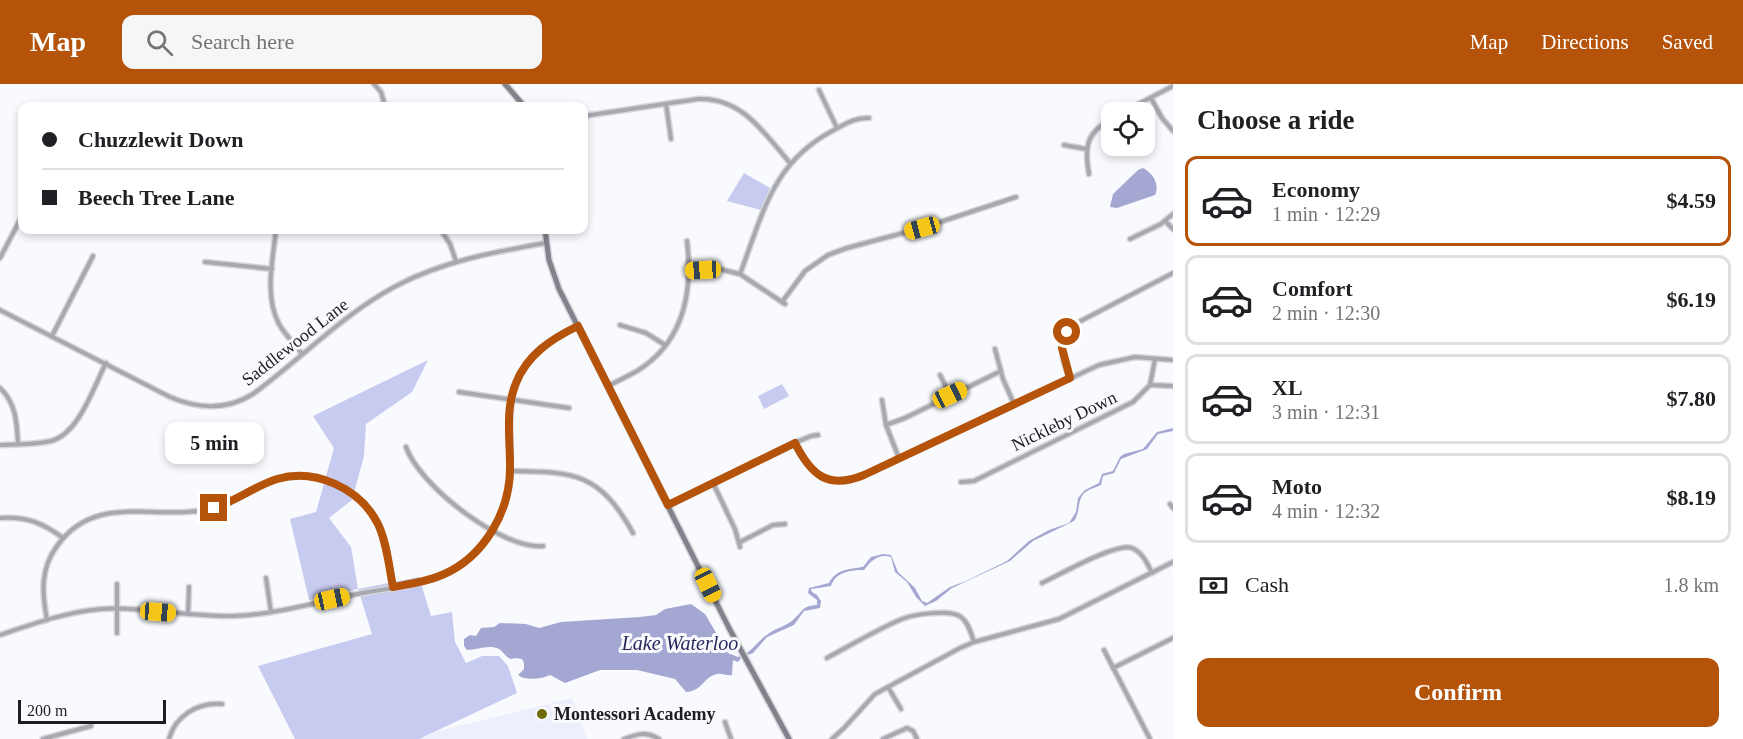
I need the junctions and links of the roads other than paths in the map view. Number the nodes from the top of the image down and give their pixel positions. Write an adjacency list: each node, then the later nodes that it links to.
1 (374, 84): 6 (street)
2 (505, 84): 7 (main road)
3 (1173, 86): 5 (street)
4 (819, 90): 13 (street)
5 (1151, 98): 8 (street); 14 (street)
6 (384, 102)
7 (521, 102)
8 (1143, 102)
9 (666, 104): 10 (street); 15 (street); 18 (street)
10 (588, 115)
11 (869, 118): 13 (street)
12 (1101, 126): 17 (street)
13 (837, 128): 18 (street)
14 (1173, 131)
15 (671, 139)
16 (1064, 145): 17 (street)
17 (1086, 149): 19 (street)
18 (790, 163): 38 (street)
19 (1089, 174)
20 (1016, 197): 38 (street)
21 (1173, 214): 22 (street)
22 (1165, 221): 24 (street); 28 (street)
23 (18, 224): 32 (street)
24 (1173, 229)
25 (276, 234): 35 (street)
26 (444, 234): 33 (street)
27 (545, 234): 30 (main road)
28 (1130, 239)
29 (687, 241): 36 (street)
30 (546, 243): 33 (street, Saddlewood Lane); 41 (main road)
31 (93, 256): 42 (street)
32 (0, 258)
33 (456, 261): 45 (street, Saddlewood Lane)
34 (205, 262): 35 (street)
35 (272, 269): 45 (street)
36 (690, 271): 38 (street); 43 (street)
37 (1173, 273): 51 (street)
38 (740, 274)
39 (0, 310): 42 (street, Saddlewood Lane)
40 (620, 325): 43 (street)
41 (578, 326): 53 (main road); 58 (street)
42 (52, 336): 48 (street, Saddlewood Lane)
43 (665, 345): 53 (street)
44 (995, 349): 49 (street)
45 (302, 354): 48 (street, Saddlewood Lane)
46 (1155, 359): 47 (street); 51 (street); 52 (street)
47 (1173, 360)
48 (106, 363): 66 (street)
49 (1001, 371): 57 (street); 60 (street)
50 (940, 375): 57 (street)
51 (1070, 378): 60 (street)
52 (1150, 385): 54 (street); 70 (street, Nickleby Down)
53 (608, 386): 73 (main road)
54 (1173, 387)
55 (0, 388): 66 (street)
56 (459, 392): 58 (street)
57 (950, 395): 62 (street)
58 (511, 400): 61 (street); 69 (street)
59 (882, 400): 62 (street)
60 (1014, 404): 68 (street)
61 (569, 408)
62 (886, 425): 68 (street)
63 (819, 435): 64 (street)
64 (795, 443): 68 (street); 71 (street)
65 (0, 444): 66 (street)
66 (18, 444)
67 (406, 447): 77 (street)
68 (899, 458)
69 (510, 471): 77 (street); 78 (street)
70 (961, 482)
71 (713, 483): 73 (street); 76 (street)
72 (1170, 504): 74 (street)
73 (668, 505): 111 (main road)
74 (1173, 508)
75 (0, 518): 79 (street)
76 (784, 524)
77 (492, 531): 80 (street); 87 (street)
78 (633, 533)
79 (63, 538): 87 (street); 91 (street)
80 (543, 546)
81 (1173, 562): 82 (street)
82 (1152, 573): 84 (street); 95 (street)
83 (266, 578): 89 (street)
84 (1042, 583)
85 (117, 584): 88 (street)
86 (189, 587): 90 (street)
87 (393, 587): 89 (street)
88 (117, 609): 90 (street); 91 (street); 92 (street)
89 (271, 612): 90 (street)
90 (188, 614)
91 (47, 620): 93 (street)
92 (117, 633)
93 (0, 634)
94 (1173, 638): 98 (street)
95 (974, 642): 97 (street); 99 (street)
96 (1104, 650): 98 (street)
97 (827, 658)
98 (1113, 668): 115 (street)
99 (888, 687): 101 (street); 112 (street)
100 (222, 704): 107 (street)
101 (901, 709)
102 (725, 722): 110 (street)
103 (91, 726): 104 (street)
104 (61, 733): 105 (street); 106 (street)
105 (43, 739)
106 (64, 739)
107 (169, 739)
108 (624, 739): 109 (street)
109 (659, 739)
110 (730, 739)
111 (789, 739)
112 (832, 739)
113 (883, 739): 114 (street)
114 (917, 739)
115 (1150, 739)

